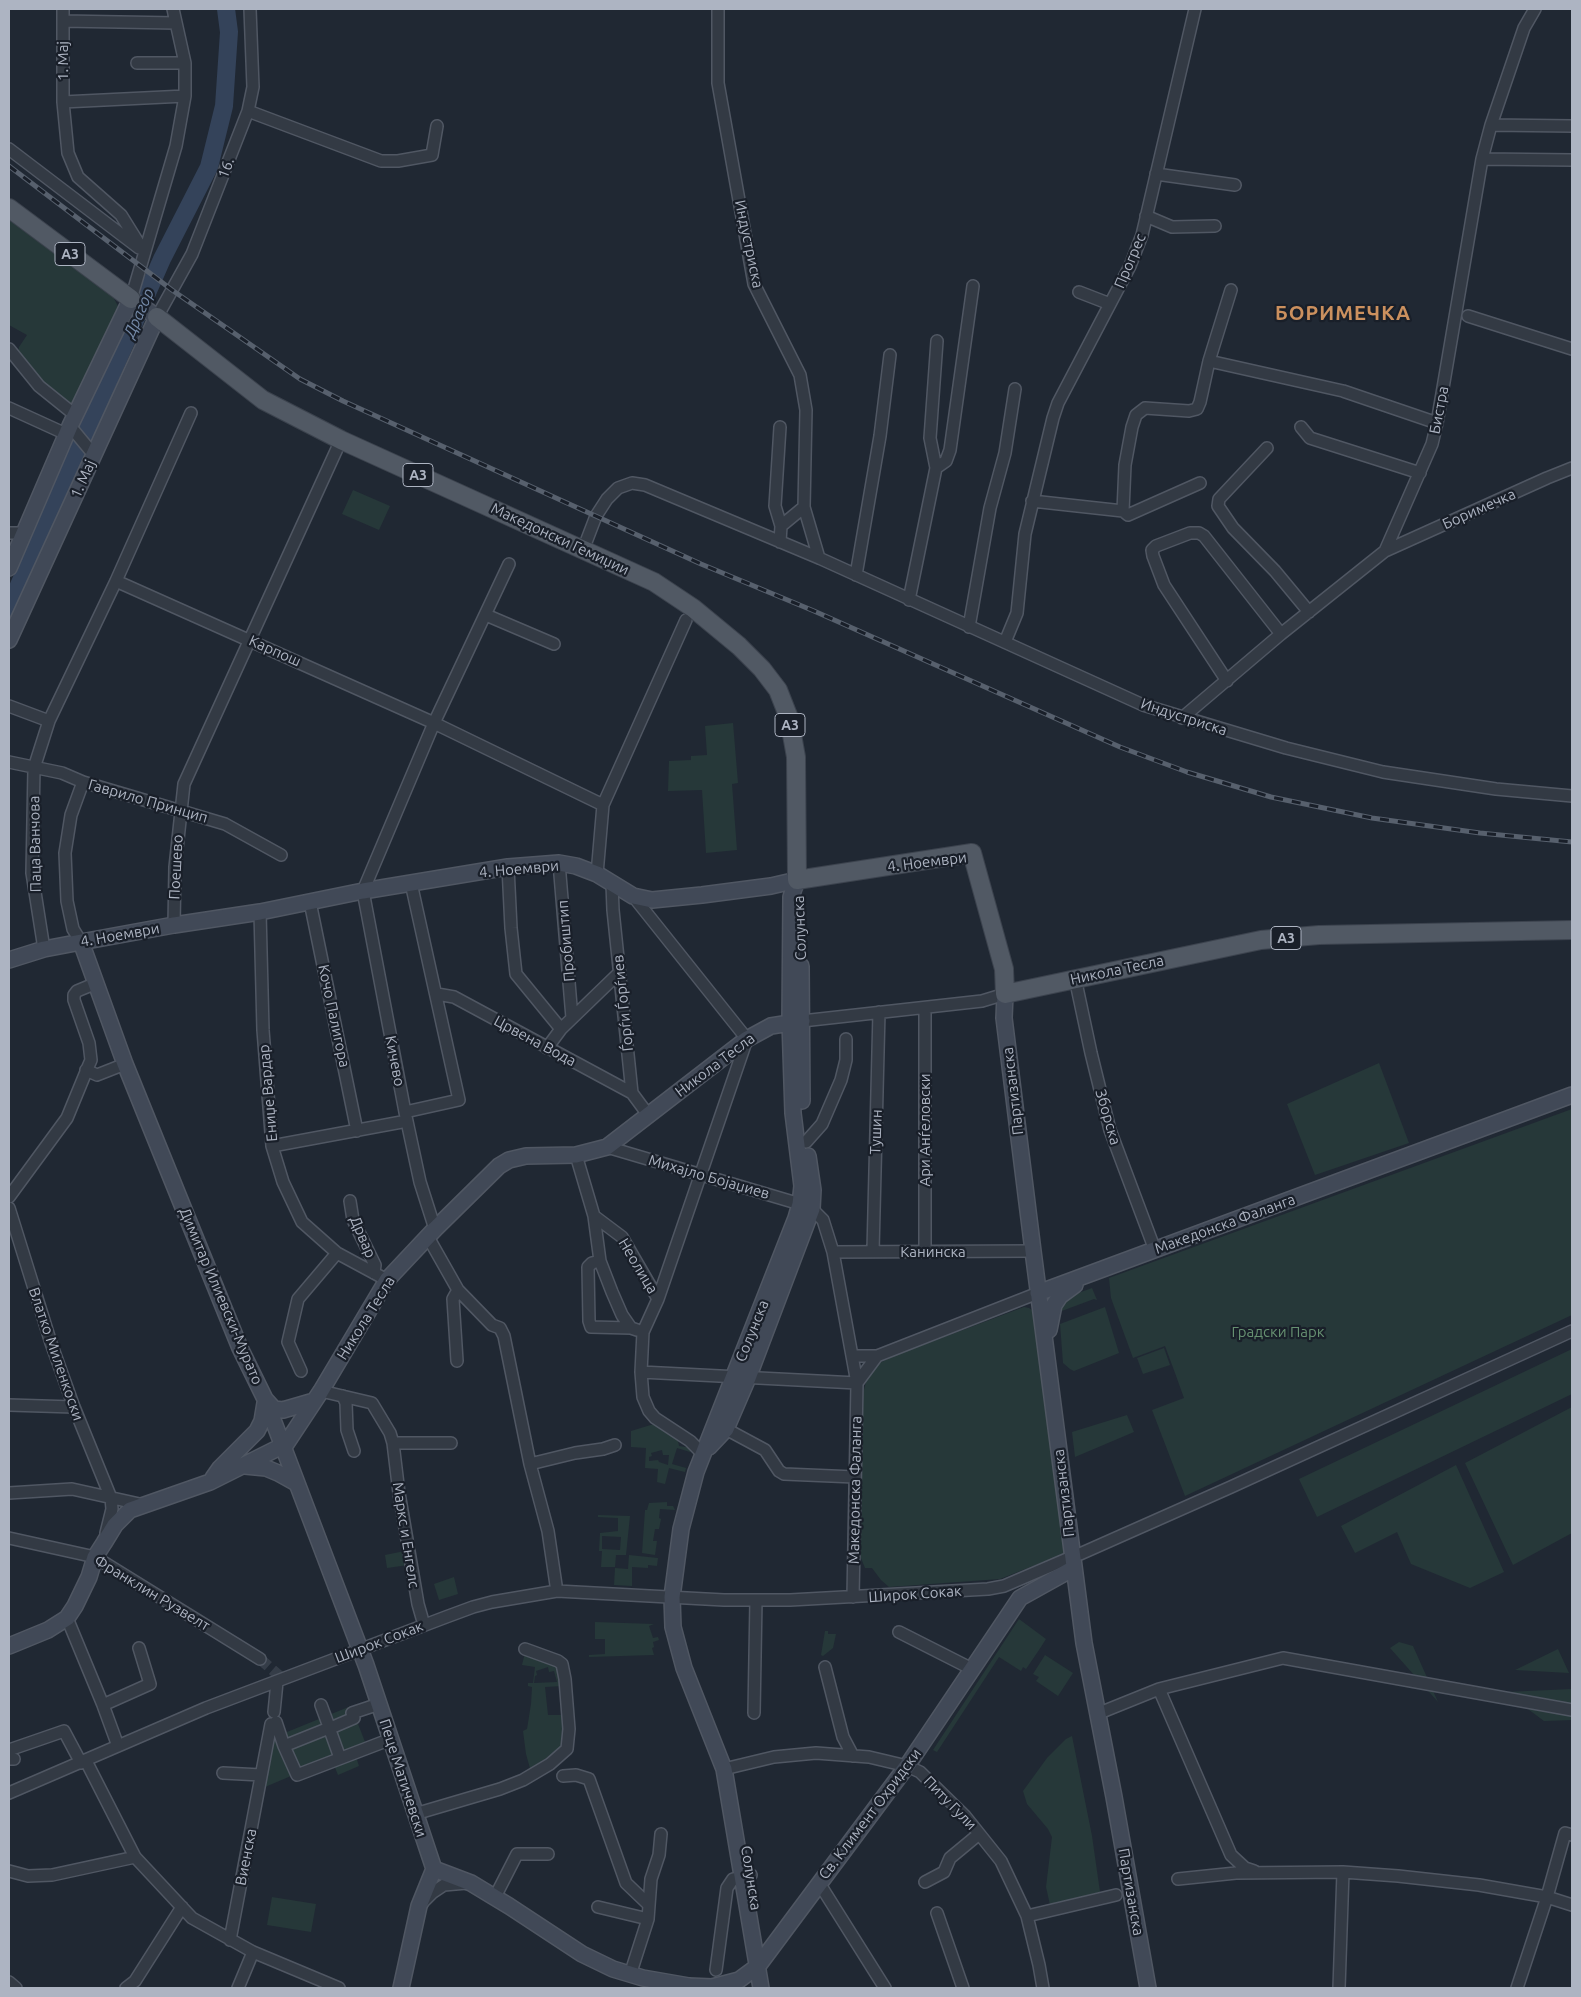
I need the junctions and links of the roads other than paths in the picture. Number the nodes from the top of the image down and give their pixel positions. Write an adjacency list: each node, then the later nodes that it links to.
1 (63, 9): 7 (street, 1. Мај)
2 (173, 9): 8 (street)
3 (250, 9): 13 (street, 16.)
4 (718, 9): 53 (street, Индустриска)
5 (1195, 9): 20 (street, Прогрес)
6 (1535, 9): 14 (street, Бистра)
7 (63, 21): 8 (street, 1. Мај); 12 (street, 1. Мај)
8 (176, 22): 10 (street)
9 (137, 63): 10 (street)
10 (185, 63): 11 (street)
11 (185, 96): 12 (street, 1. Мај); 25 (street)
12 (63, 102): 25 (street, 1. Мај)
13 (248, 111): 15 (street); 32 (street, 16.)
14 (1491, 125): 16 (street); 18 (street, Бистра)
15 (436, 126)
16 (1572, 126)
17 (9, 149): 25 (street)
18 (1482, 159): 19 (street); 41 (street, Бистра)
19 (1572, 160)
20 (1156, 174): 21 (street); 23 (street, Прогрес)
21 (1235, 185)
22 (9, 208): 29 (main road, A3)
23 (1146, 216): 24 (street); 30 (street, Прогрес)
24 (1215, 226)
25 (144, 252): 29 (street)
26 (973, 286): 48 (street)
27 (1231, 290): 37 (street)
28 (1079, 292): 30 (street)
29 (131, 299): 32 (street, A3); 42 (street)
30 (1110, 304): 52 (street, Прогрес)
31 (1468, 316): 35 (street)
32 (157, 317): 45 (main road, Македонски Гемиџии / A3); 47 (street, 1. Мај)
33 (937, 341): 48 (street)
34 (9, 349): 42 (street)
35 (1572, 349)
36 (890, 355): 63 (street)
37 (1209, 361): 41 (street); 54 (street)
38 (1015, 389): 69 (street)
39 (9, 408): 42 (street)
40 (191, 414): 64 (street, Паца Ванчова)
41 (1437, 423): 50 (street, Бистра)
42 (72, 427): 47 (street); 56 (street)
43 (780, 427): 55 (street)
44 (1301, 427): 50 (street)
45 (341, 440): 58 (main road, Македонски Гемиџии / A3); 72 (street, Поешево)
46 (1267, 448): 66 (street)
47 (92, 452): 71 (street, 1. Мај)
48 (936, 468): 65 (street)
49 (1572, 468): 59 (street, Боримечка)
50 (1420, 473): 59 (street, Бистра)
51 (1200, 483): 54 (street)
52 (1032, 501): 54 (street); 73 (street, Прогрес)
53 (804, 507): 55 (street); 60 (street, Индустриска)
54 (1123, 511)
55 (781, 526): 57 (street)
56 (16, 534): 62 (street)
57 (780, 542): 58 (street, Индустриска); 60 (street, Индустриска)
58 (583, 550): 90 (main road, Македонски Гемиџии / A3)
59 (1385, 551): 66 (street, Бистра)
60 (819, 558): 63 (street, Индустриска)
61 (509, 564): 67 (street)
62 (9, 568)
63 (856, 575): 65 (street, Индустриска)
64 (116, 581): 72 (street, Карпош); 78 (street, Паца Ванчова)
65 (909, 600): 69 (street, Индустриска)
66 (1309, 612): 70 (street, Бистра)
67 (486, 615): 74 (street); 79 (street)
68 (686, 620): 84 (street)
69 (968, 627): 73 (street, Индустриска)
70 (1281, 634): 75 (street, Бистра); 75 (street)
71 (9, 640)
72 (250, 640): 79 (street, Карпош); 85 (street, Поешево)
73 (1005, 642): 77 (street, Индустриска)
74 (554, 644)
75 (1227, 681): 77 (street, Бистра)
76 (9, 706): 78 (street)
77 (1182, 718): 83 (street, Индустриска)
78 (49, 721): 81 (street, Паца Ванчова)
79 (434, 723): 84 (street, Карпош); 93 (street)
80 (9, 762): 81 (street, Гаврило Принцип)
81 (34, 768): 82 (street, Гаврило Принцип); 100 (street, Паца Ванчова)
82 (84, 782): 85 (street, Гаврило Принцип); 99 (street)
83 (1572, 796)
84 (603, 805): 89 (street)
85 (180, 809): 86 (street, Гаврило Принцип); 97 (street, Поешево)
86 (281, 855)
87 (559, 863): 88 (street, 4. Ноември); 89 (street, 4. Ноември); 109 (street, Пробиштип)
88 (508, 867): 91 (street, 4. Ноември); 111 (street)
89 (597, 874): 92 (street, 4. Ноември)
90 (797, 880): 94 (street, 4. Ноември); 106 (main road, 4. Ноември); 110 (street, Солунска)
91 (412, 883): 93 (street, 4. Ноември); 105 (street)
92 (612, 884): 94 (street, 4. Ноември); 102 (street, Ѓорѓи Ѓорѓиев)
93 (363, 891): 95 (street, 4. Ноември); 120 (street, Кичево)
94 (633, 896): 112 (street)
95 (310, 902): 96 (street, 4. Ноември); 121 (street, Кочо Палигора)
96 (260, 912): 97 (street, 4. Ноември); 123 (street, Ениџе Вардар)
97 (174, 925): 99 (street, 4. Ноември)
98 (1572, 930): 103 (main road, Никола Тесла / A3)
99 (81, 942): 100 (street, 4. Ноември); 104 (street, Димитар Илиевски-Мурато)
100 (44, 950): 101 (street, 4. Ноември)
101 (9, 960)
102 (620, 972): 109 (street); 117 (street, Ѓорѓи Ѓорѓиев)
103 (1076, 978): 106 (main road, Никола Тесла / A3); 133 (street, Зборска)
104 (94, 984): 115 (street, Димитар Илиевски-Мурато); 116 (street)
105 (437, 994): 114 (street, Црвена Вода); 120 (street)
106 (1005, 994): 107 (street, Никола Тесла); 135 (street, Партизанска)
107 (925, 1008): 108 (street, Никола Тесла); 137 (street, Ари Анѓеловски)
108 (879, 1012): 110 (street, Никола Тесла); 134 (street, Тушин)
109 (572, 1018): 111 (street)
110 (796, 1021): 112 (street, Никола Тесла); 122 (street, Солунска); 129 (street, Солунска)
111 (561, 1029): 114 (street)
112 (747, 1039): 119 (street, Никола Тесла); 126 (street)
113 (846, 1039): 122 (street)
114 (547, 1048): 117 (street, Црвена Вода)
115 (125, 1064): 116 (street); 158 (street, Димитар Илиевски-Мурато)
116 (86, 1070): 127 (street)
117 (632, 1093): 119 (street)
118 (1572, 1095): 133 (street, Македонска Фаланга)
119 (649, 1116): 124 (street, Никола Тесла)
120 (406, 1117): 121 (street); 132 (street, Кичево)
121 (357, 1131): 123 (street)
122 (806, 1142): 129 (street, Солунска)
123 (272, 1146): 138 (street, Ениџе Вардар)
124 (607, 1147): 125 (street, Никола Тесла); 126 (street, Михајло Бојаџиев)
125 (576, 1155): 131 (street); 132 (street, Никола Тесла)
126 (701, 1175): 129 (street, Михајло Бојаџиев); 144 (street)
127 (10, 1191)
128 (350, 1201): 140 (street, Дрвар)
129 (806, 1206): 136 (street); 154 (street, Солунска)
130 (9, 1208): 160 (street, Влатко Миленкоски)
131 (594, 1216): 139 (street); 144 (street, Неолица)
132 (431, 1233): 140 (street, Никола Тесла); 142 (street, Кичево)
133 (1155, 1250): 141 (street, Македонска Фаланга)
134 (873, 1251): 136 (street, Канинска); 137 (street, Канинска)
135 (1033, 1251): 137 (street, Канинска); 143 (street, Партизанска)
136 (833, 1252): 148 (street)
137 (925, 1252)
138 (337, 1253): 140 (street, Ениџе Вардар); 152 (street)
139 (600, 1261): 145 (street); 145 (street)
140 (380, 1276): 156 (street, Никола Тесла)
141 (1088, 1276): 143 (street, Македонска Фаланга); 151 (street)
142 (458, 1290): 150 (street); 168 (street, Кичево)
143 (1038, 1293): 149 (street, Македонска Фаланга); 151 (street, Партизанска)
144 (658, 1299): 147 (street)
145 (631, 1328): 147 (street)
146 (1572, 1331): 178 (street)
147 (643, 1332): 153 (street)
148 (852, 1356): 149 (street, Македонска Фаланга); 155 (street, Македонска Фаланга)
149 (877, 1356): 155 (street)
150 (457, 1361)
151 (1048, 1361): 180 (street, Партизанска)
152 (302, 1371)
153 (641, 1372): 154 (street); 167 (street)
154 (741, 1378): 155 (street); 161 (street, Солунска); 167 (street, Солунска)
155 (857, 1383): 170 (street, Македонска Фаланга)
156 (317, 1396): 157 (street, Маркс и Енгелс); 158 (street); 165 (street, Никола Тесла)
157 (343, 1396): 163 (street, Маркс и Енгелс); 166 (street)
158 (265, 1399): 165 (street, Димитар Илиевски-Мурато); 171 (street)
159 (9, 1405): 160 (street)
160 (74, 1407): 174 (street, Влатко Миленкоски)
161 (726, 1429): 167 (street, Солунска); 170 (street)
162 (451, 1442): 163 (street)
163 (393, 1443): 186 (street, Маркс и Енгелс)
164 (615, 1445): 168 (street)
165 (283, 1447): 169 (street, Никола Тесла); 172 (street, Димитар Илиевски-Мурато)
166 (354, 1451)
167 (703, 1454): 182 (street, Солунска)
168 (530, 1464): 181 (street, Кичево)
169 (244, 1466): 171 (street, Никола Тесла); 172 (street)
170 (855, 1477): 183 (street, Македонска Фаланга)
171 (210, 1482): 175 (street, Никола Тесла)
172 (296, 1483): 190 (street, Димитар Илиевски-Мурато)
173 (9, 1493): 174 (street)
174 (111, 1498): 175 (street); 177 (street)
175 (144, 1505): 177 (street, Никола Тесла)
176 (9, 1538): 179 (street, Франклин Рузвелт)
177 (104, 1543): 179 (street, Никола Тесла)
178 (1080, 1554)
179 (95, 1557): 185 (street, Никола Тесла); 192 (street, Франклин Рузвелт)
180 (1070, 1564): 183 (street, Широк Сокак); 194 (street, Св. Климент Охридски); 202 (street, Партизанска)
181 (556, 1584)
182 (672, 1597): 184 (street, Широк Сокак); 186 (street, Широк Сокак); 213 (street, Солунска)
183 (854, 1598): 184 (street, Широк Сокак)
184 (756, 1600): 201 (street)
185 (66, 1618): 188 (street); 198 (street)
186 (424, 1625): 190 (street, Широк Сокак)
187 (899, 1632): 194 (street)
188 (9, 1646)
189 (139, 1648): 198 (street)
190 (360, 1650): 195 (street, Широк Сокак); 197 (street, Пеце Матичевски)
191 (525, 1650): 218 (street)
192 (260, 1659)
193 (825, 1666): 209 (street)
194 (972, 1669): 212 (street, Св. Климент Охридски)
195 (277, 1682): 203 (street, Виенска); 206 (street, Широк Сокак)
196 (1159, 1689): 200 (street); 202 (street); 226 (street)
197 (379, 1704): 204 (street); 205 (street, Пеце Матичевски)
198 (103, 1705): 206 (street)
199 (321, 1705): 204 (street)
200 (1572, 1710)
201 (754, 1713)
202 (1097, 1714): 261 (street, Партизанска)
203 (273, 1719): 207 (street); 215 (street, Виенска)
204 (329, 1728): 207 (street); 210 (street)
205 (390, 1739): 210 (street); 218 (street, Пеце Матичевски)
206 (118, 1746): 211 (street, Широк Сокак)
207 (284, 1746): 210 (street)
208 (10, 1754): 211 (street)
209 (853, 1756): 212 (street, Питу Гули); 213 (street, Питу Гули)
210 (340, 1758)
211 (84, 1762): 217 (street, Широк Сокак); 223 (street)
212 (907, 1766): 220 (street, Питу Гули); 232 (street, Св. Климент Охридски)
213 (729, 1768): 228 (street, Солунска)
214 (223, 1773): 215 (street)
215 (261, 1775): 244 (street, Виенска)
216 (563, 1776): 236 (street)
217 (9, 1792)
218 (415, 1814): 224 (street, Пеце Матичевски)
219 (661, 1834): 236 (street)
220 (979, 1834): 230 (street); 242 (street, Питу Гули)
221 (1572, 1836): 235 (street)
222 (548, 1854): 234 (street)
223 (135, 1857): 225 (street); 239 (street)
224 (434, 1869): 231 (street, Св. Климент Охридски); 238 (street)
225 (9, 1871)
226 (1256, 1872): 227 (street); 229 (street)
227 (1343, 1872): 235 (street); 262 (street)
228 (746, 1875): 246 (street, Солунска); 247 (street)
229 (1178, 1879)
230 (924, 1882)
231 (471, 1883): 234 (street, Св. Климент Охридски); 238 (street)
232 (819, 1883): 246 (street, Св. Климент Охридски); 258 (street)
233 (1116, 1895): 242 (street)
234 (495, 1897): 248 (street, Св. Климент Охридски)
235 (1547, 1897): 237 (street); 263 (street)
236 (649, 1905): 243 (street)
237 (1572, 1905)
238 (419, 1906): 255 (street)
239 (182, 1907): 244 (street); 252 (street)
240 (598, 1907): 243 (street)
241 (937, 1913): 259 (street)
242 (1027, 1916): 260 (street, Питу Гули)
243 (648, 1919): 248 (street)
244 (230, 1940): 245 (street)
245 (253, 1952): 253 (street); 254 (street)
246 (761, 1962): 250 (street, Св. Климент Охридски); 256 (street); 257 (street)
247 (716, 1970)
248 (630, 1975): 250 (street, Св. Климент Охридски)
249 (9, 1982): 251 (street)
250 (720, 1987)
251 (16, 1988)
252 (126, 1988)
253 (238, 1988)
254 (339, 1988)
255 (401, 1988)
256 (761, 1988)
257 (768, 1988)
258 (884, 1988)
259 (964, 1988)
260 (1043, 1988)
261 (1148, 1988)
262 (1339, 1988)
263 (1517, 1988)

